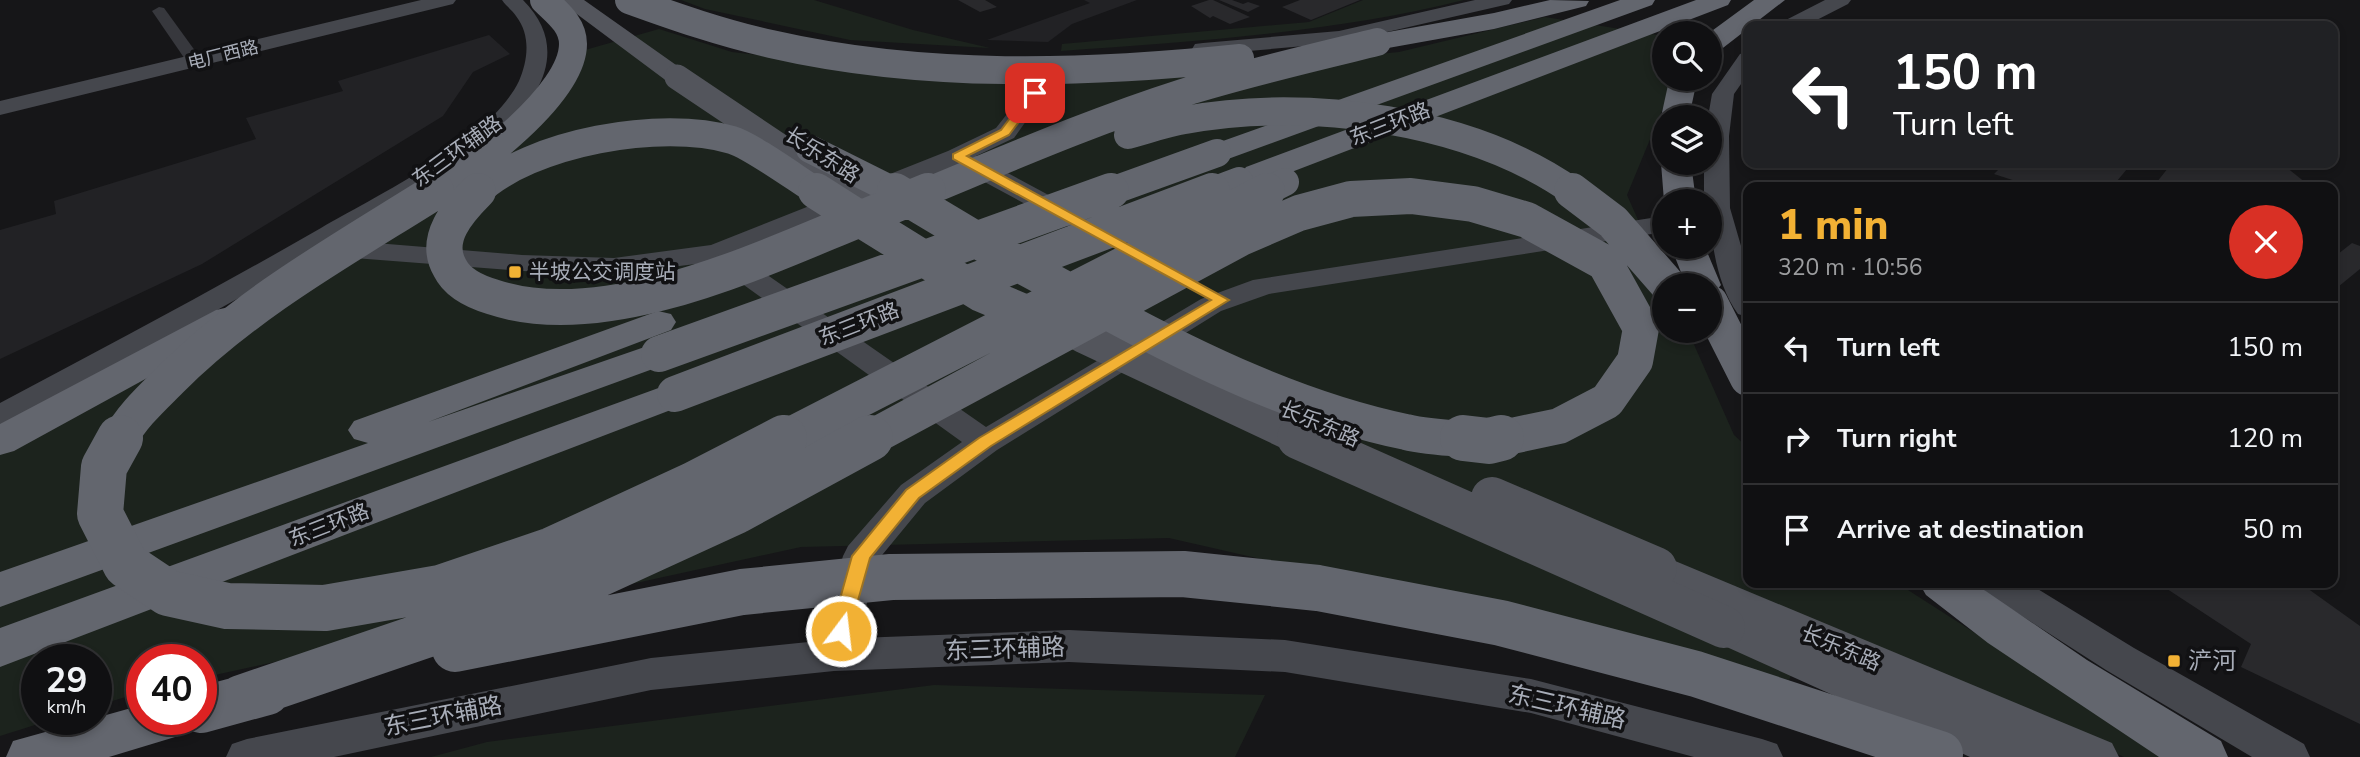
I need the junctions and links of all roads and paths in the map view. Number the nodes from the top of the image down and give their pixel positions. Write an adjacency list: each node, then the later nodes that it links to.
1 (446, 0): 19 (main road, 电厂西路)
2 (512, 0): 28 (main road, 东三环辅路)
3 (544, 0): 31 (highway, bridge)
4 (569, 0): 35 (main road, 长乐东路, bridge)
5 (593, 0): 22 (main road, 长乐东路)
6 (629, 0): 17 (highway, bridge)
7 (646, 0): 18 (main road)
8 (1502, 0): 18 (main road)
9 (1582, 0): 17 (highway)
10 (1643, 0): 36 (highway, 东三环路, bridge)
11 (1718, 0): 24 (highway)
12 (1841, 0): 15 (main road)
13 (1766, 3): 16 (highway)
14 (159, 11): 19 (street)
15 (1799, 21)
16 (1722, 36)
17 (1377, 41): 35 (highway, bridge)
18 (1053, 61): 23 (main road)
19 (195, 62): 21 (main road, 电厂西路)
20 (1743, 66): 25 (main road)
21 (0, 108)
22 (810, 149): 49 (highway, bridge); 56 (main road, 长乐东路, bridge)
23 (957, 156): 29 (main road); 32 (main road)
24 (1271, 178): 31 (highway, bridge); 47 (highway, 东三环路, bridge)
25 (1717, 189)
26 (1652, 226): 32 (main road)
27 (1722, 243): 33 (main road)
28 (310, 246): 29 (main road); 40 (main road, 东三环辅路)
29 (716, 253): 42 (main road)
30 (1657, 273): 36 (highway, bridge)
31 (270, 295): 41 (highway)
32 (1222, 300): 42 (main road)
33 (1743, 300)
34 (1722, 327): 38 (highway, bridge)
35 (1083, 337): 55 (main road, 长乐东路, bridge)
36 (659, 338): 43 (highway); 46 (highway, 东三环路)
37 (1711, 343): 39 (highway)
38 (1743, 368)
39 (1743, 385)
40 (0, 417)
41 (0, 441)
42 (985, 442): 48 (main road)
43 (0, 562)
44 (1948, 588): 57 (highway)
45 (2007, 588): 58 (main road)
46 (0, 590)
47 (0, 648)
48 (834, 655): 53 (main road, 东三环辅路); 54 (main road, 东三环辅路)
49 (221, 704): 51 (highway, bridge)
50 (126, 731): 52 (highway)
51 (1943, 756)
52 (32, 757)
53 (247, 757)
54 (1762, 757)
55 (2019, 757)
56 (2095, 757)
57 (2202, 757)
58 (2290, 757)

